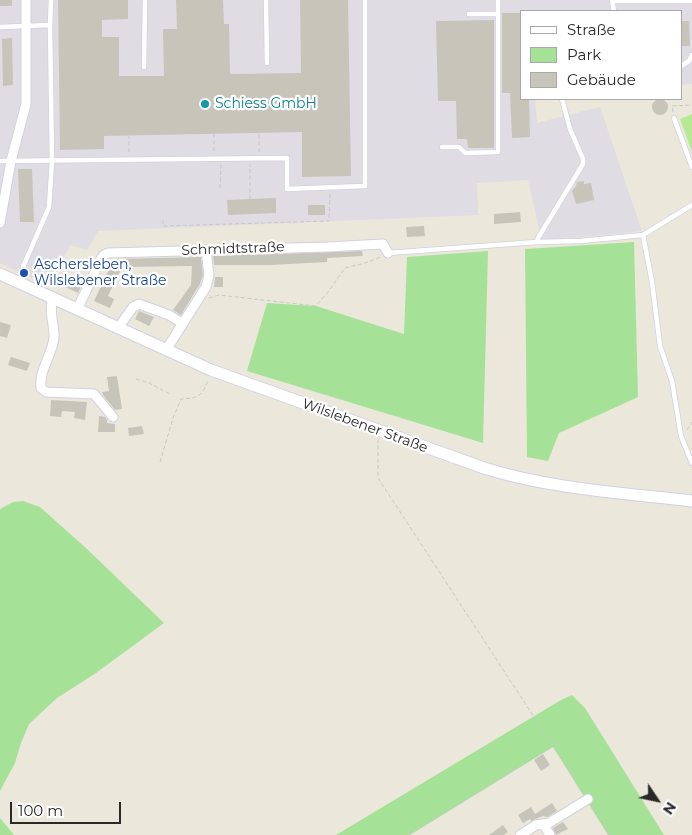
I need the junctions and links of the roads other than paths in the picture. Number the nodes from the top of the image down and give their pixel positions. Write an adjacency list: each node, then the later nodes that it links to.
1 (26, 0): 12 (street)
2 (51, 0): 11 (lane)
3 (145, 0): 17 (lane)
4 (266, 0): 15 (lane)
5 (365, 0): 23 (lane)
6 (498, 0): 10 (lane)
7 (612, 0): 8 (lane)
8 (692, 1)
9 (469, 14): 10 (lane)
10 (498, 14): 20 (lane)
11 (50, 25): 12 (lane); 23 (lane)
12 (26, 26): 13 (lane); 22 (street)
13 (0, 27)
14 (692, 55): 16 (lane)
15 (266, 63)
16 (682, 65)
17 (144, 66)
18 (562, 100): 28 (lane)
19 (674, 118): 24 (lane)
20 (442, 147)
21 (0, 161): 22 (lane)
22 (11, 161): 23 (lane); 26 (street)
23 (52, 161): 31 (lane)
24 (692, 167)
25 (692, 205): 27 (lane)
26 (0, 223)
27 (643, 235): 28 (lane); 39 (lane)
28 (537, 242): 30 (lane)
29 (206, 250): 30 (street, Schmidtstraße); 34 (street, Schmidtstraße); 35 (street)
30 (388, 253)
31 (23, 267)
32 (0, 274): 33 (street, Wilslebener Straße)
33 (53, 299): 34 (street, Wilslebener Straße); 38 (street)
34 (78, 310): 36 (street, Wilslebener Straße)
35 (182, 323): 36 (street); 37 (street)
36 (118, 328): 37 (street, Wilslebener Straße)
37 (169, 352): 40 (street, Wilslebener Straße)
38 (113, 417)
39 (692, 463)
40 (692, 501)
41 (588, 799): 42 (street)
42 (544, 825): 43 (street); 44 (street)
43 (520, 835)
44 (550, 835)

